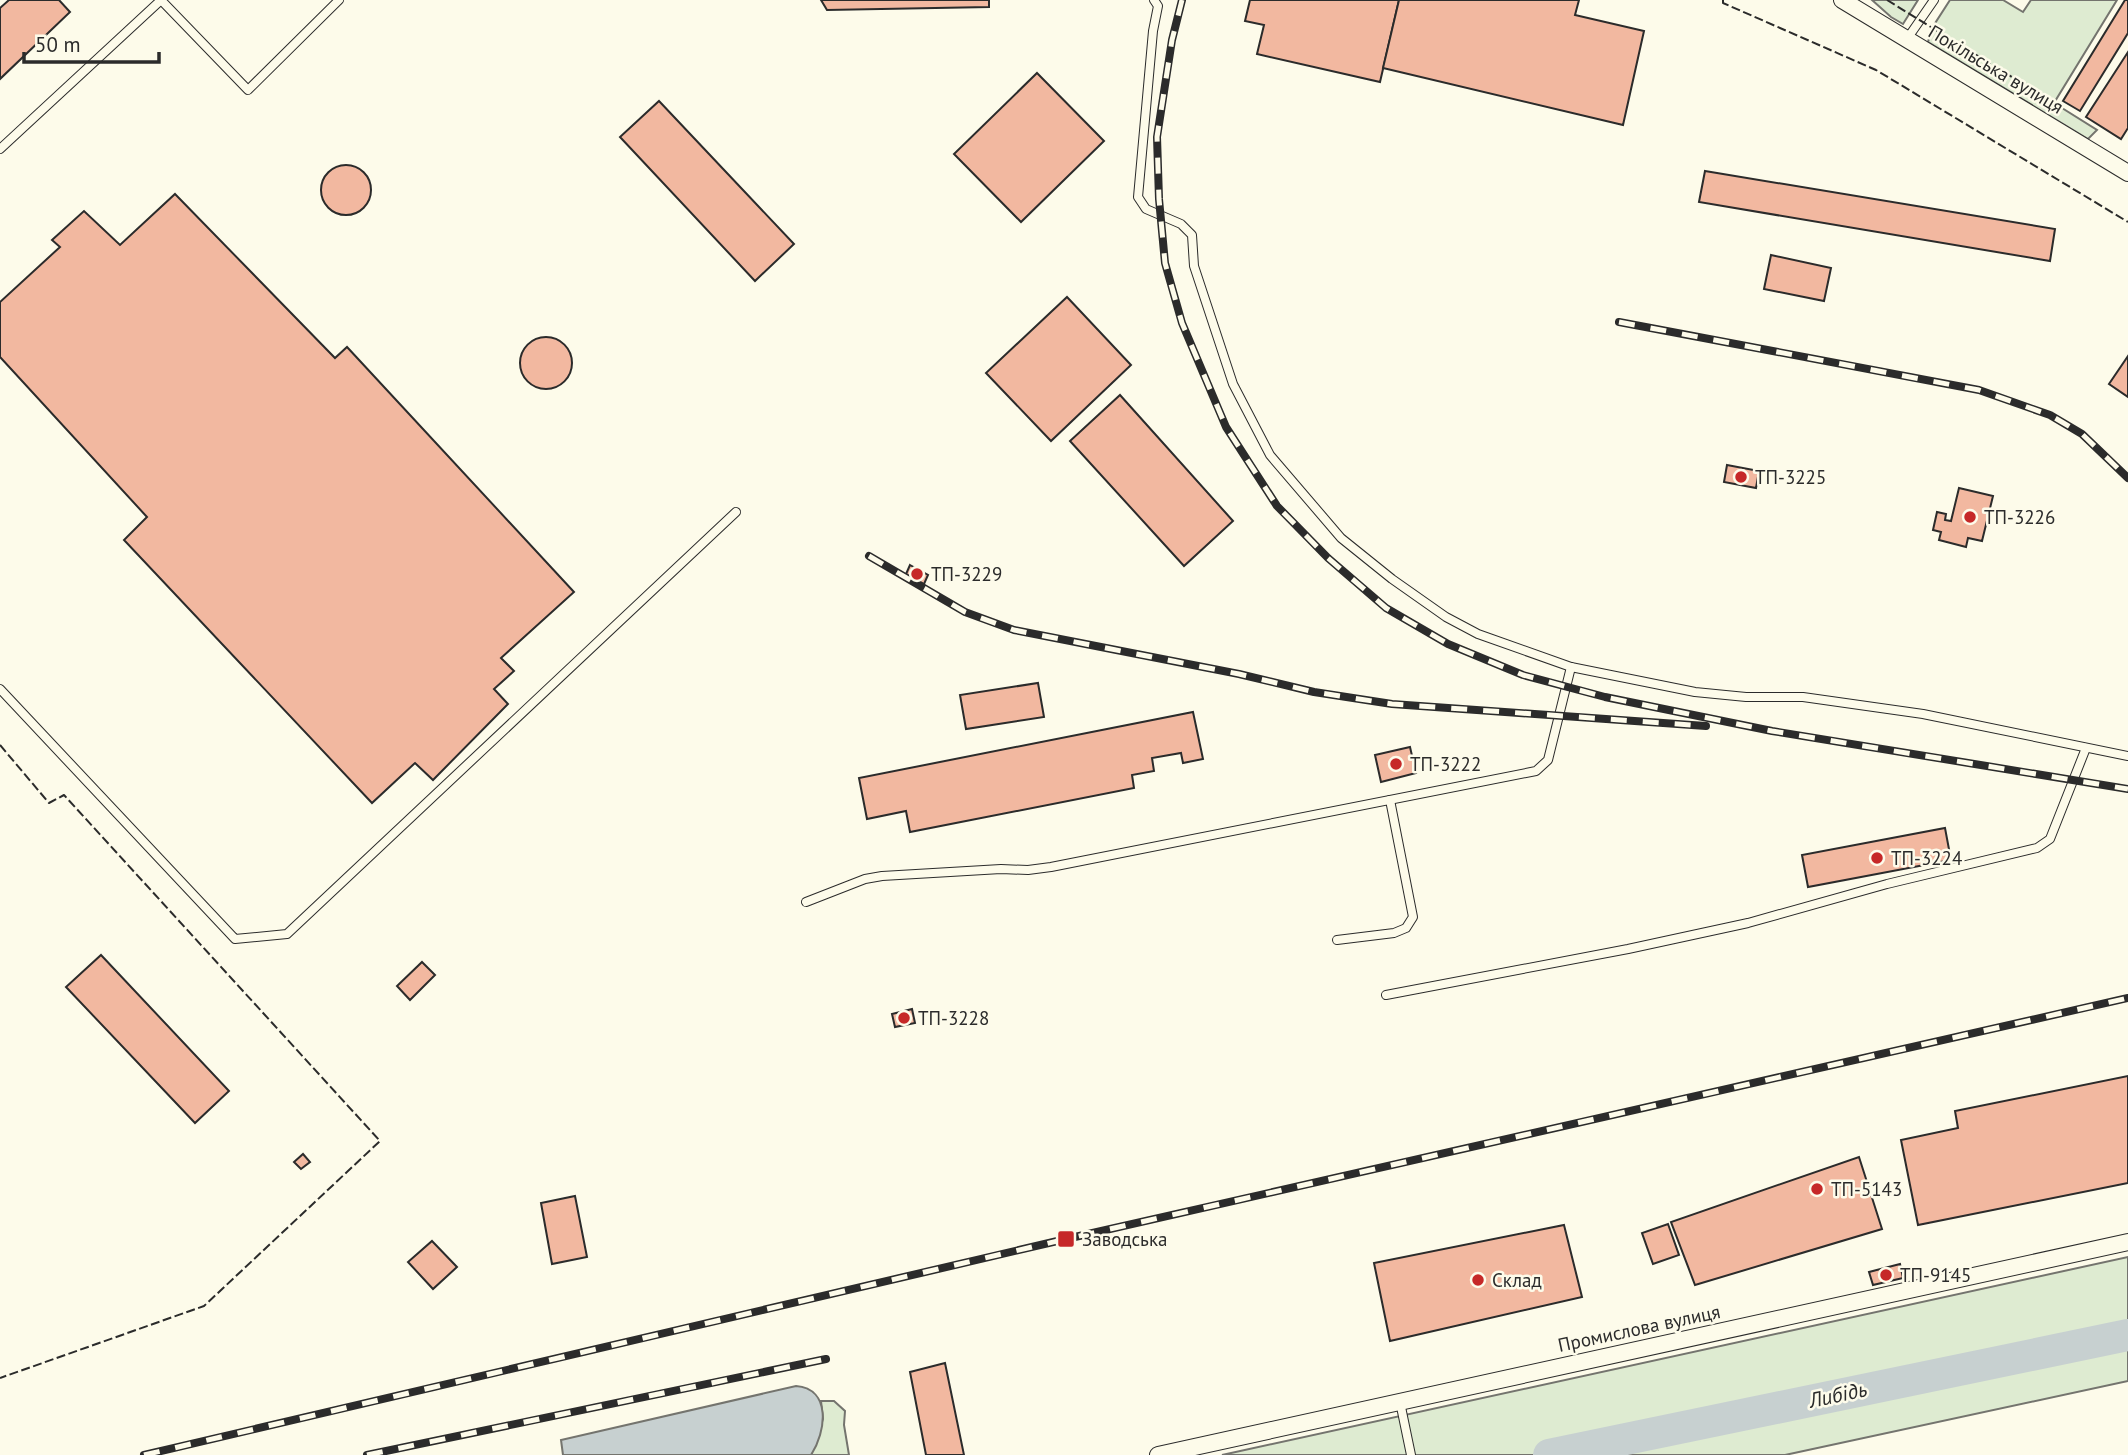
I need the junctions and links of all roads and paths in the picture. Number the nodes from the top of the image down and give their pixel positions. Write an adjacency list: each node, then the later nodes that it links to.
1 (161, 0): 2 (lane); 7 (lane)
2 (339, 0)
3 (1154, 0): 10 (lane)
4 (1842, 0): 6 (street, Покільська вулиця)
5 (1934, 0): 6 (lane)
6 (1907, 39): 8 (street, Покільська вулиця)
7 (0, 149)
8 (2128, 173)
9 (736, 512): 11 (lane)
10 (1571, 667): 12 (lane); 14 (lane)
11 (0, 688)
12 (2086, 748): 13 (lane); 17 (lane)
13 (2128, 756)
14 (1390, 800): 15 (lane); 16 (lane)
15 (806, 902)
16 (1337, 940)
17 (1386, 995)
18 (2128, 1242): 19 (street, Промислова вулиця)
19 (1400, 1402): 20 (street, Промислова вулиця); 21 (lane)
20 (1158, 1455)
21 (1411, 1455)

